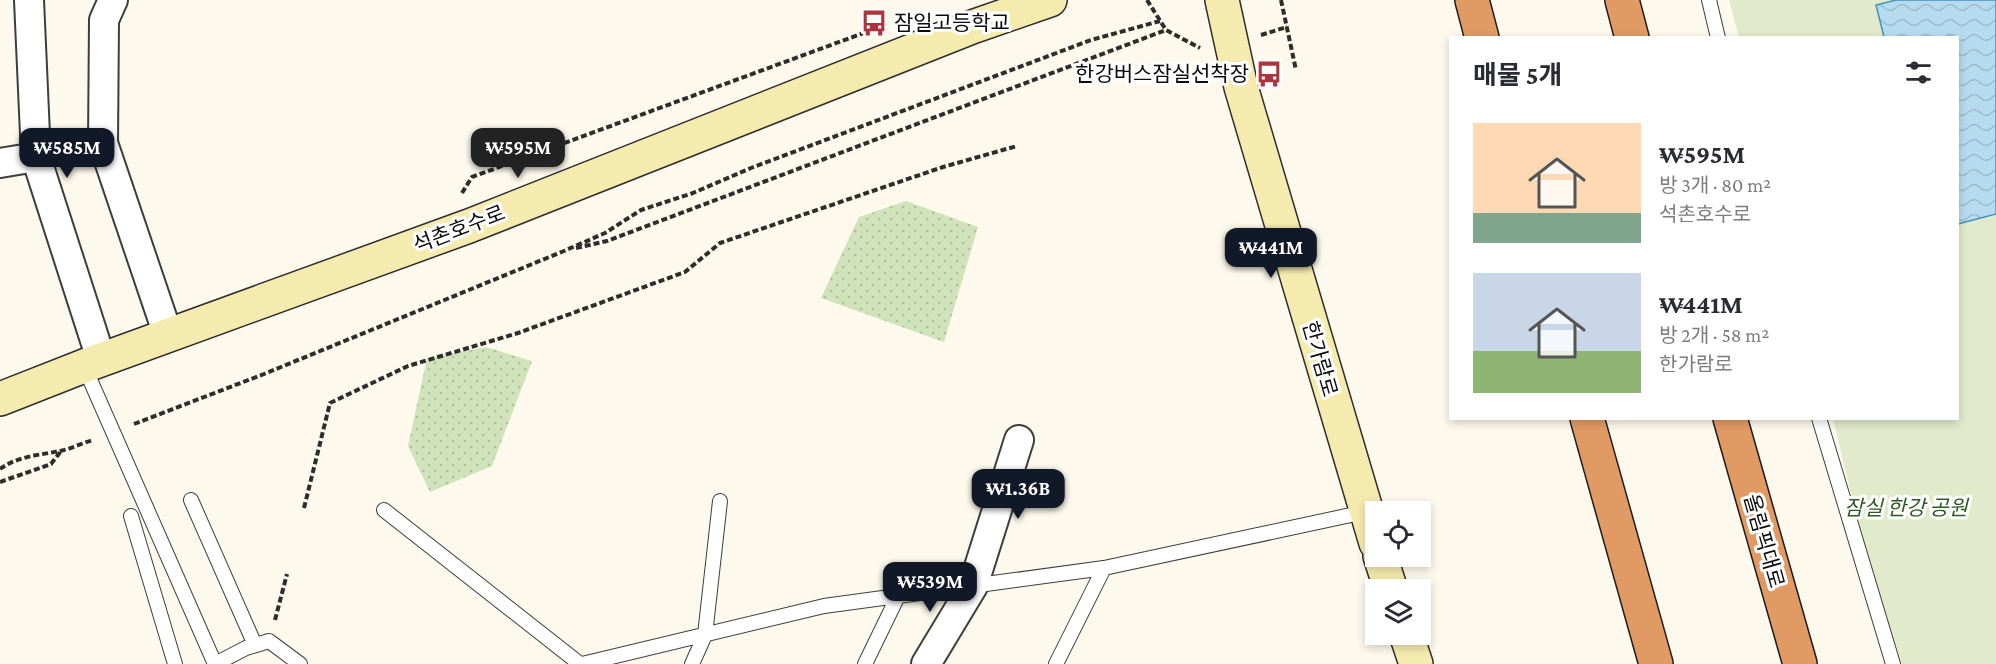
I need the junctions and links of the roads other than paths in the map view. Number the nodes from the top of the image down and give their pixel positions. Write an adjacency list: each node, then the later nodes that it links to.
1 (29, 0): 11 (street)
2 (113, 0): 13 (street)
3 (1050, 0): 13 (street, 석촌호수로)
4 (1222, 0): 23 (street, 한가람로)
5 (1472, 0): 8 (highway)
6 (1622, 0): 9 (highway)
7 (1709, 0): 10 (lane)
8 (1481, 36)
9 (1631, 36)
10 (1718, 36)
11 (36, 157): 12 (street); 14 (street)
12 (0, 163)
13 (168, 335): 14 (street, 석촌호수로)
14 (92, 363): 15 (street, 석촌호수로); 32 (lane)
15 (0, 399)
16 (1588, 420): 40 (highway)
17 (1731, 420): 41 (highway, 올림픽대로)
18 (1820, 420): 42 (lane)
19 (1019, 440): 26 (street)
20 (191, 500): 29 (lane)
21 (720, 501): 28 (lane)
22 (384, 510): 34 (lane)
23 (1365, 512): 25 (lane)
24 (131, 516): 31 (lane)
25 (1104, 568): 26 (lane); 38 (lane)
26 (973, 586): 27 (lane); 37 (street)
27 (898, 596): 28 (lane); 36 (lane)
28 (705, 634): 34 (lane); 35 (lane)
29 (262, 643): 32 (lane); 33 (lane)
30 (1410, 645): 39 (street)
31 (175, 664)
32 (215, 664)
33 (300, 664)
34 (581, 664)
35 (692, 664)
36 (865, 664)
37 (926, 664)
38 (1056, 664)
39 (1416, 664)
40 (1656, 664)
41 (1800, 664)
42 (1893, 664)

